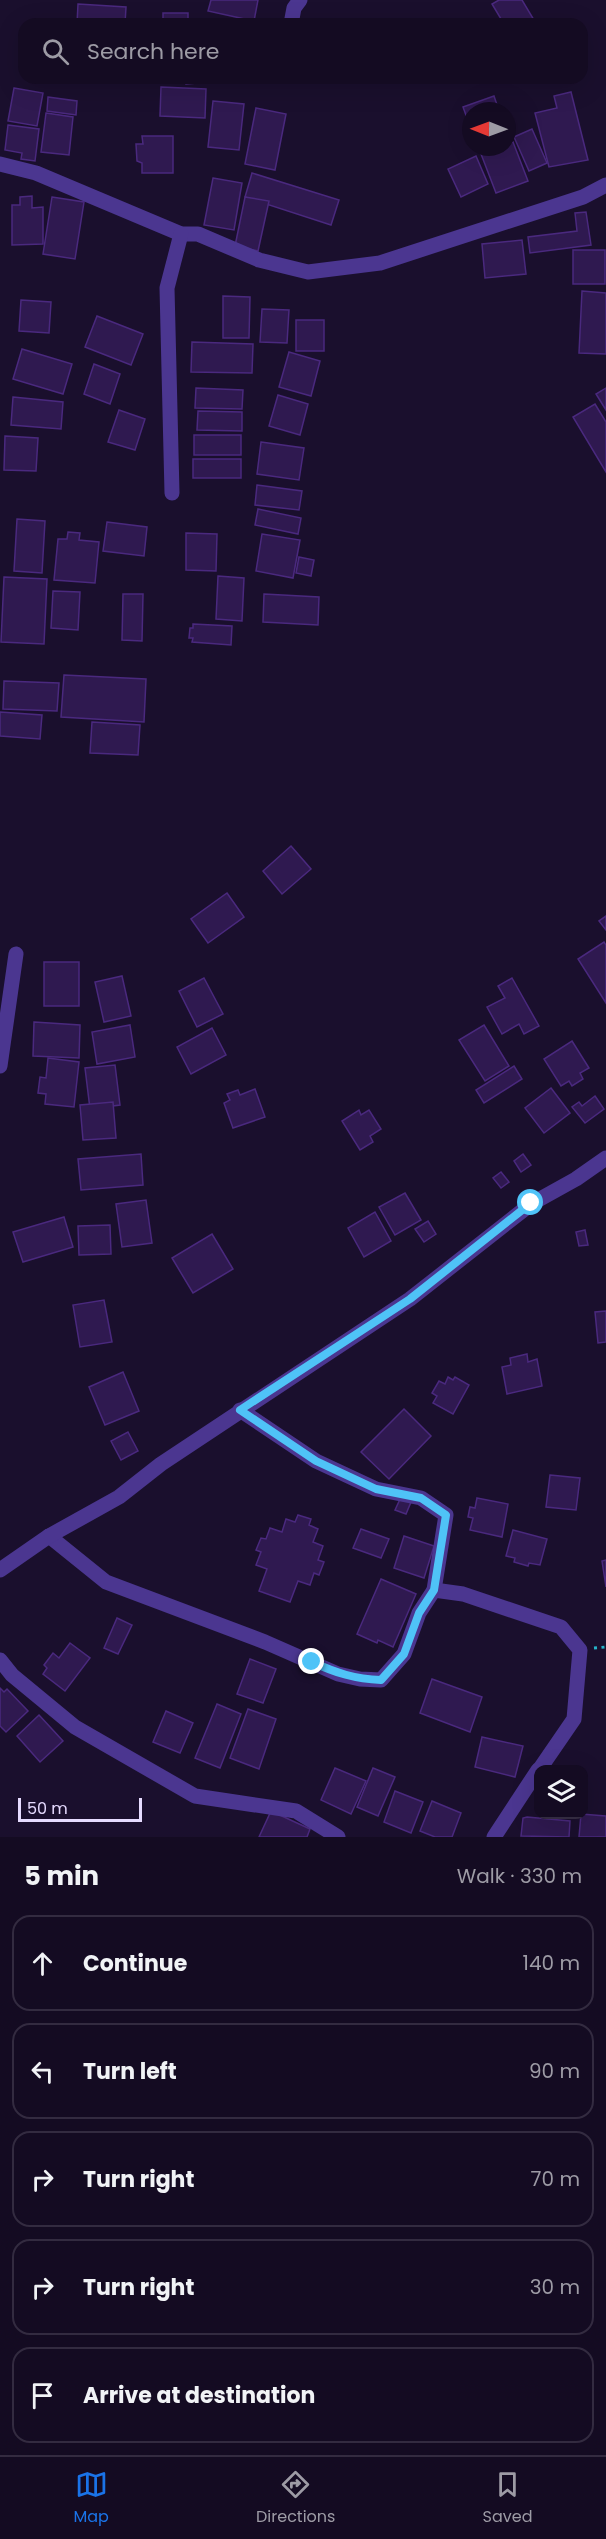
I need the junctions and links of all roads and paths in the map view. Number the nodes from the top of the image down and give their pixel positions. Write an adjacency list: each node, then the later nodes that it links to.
1 (300, 0): 2 (street)
2 (292, 18)
3 (0, 164): 5 (street)
4 (606, 185): 5 (street)
5 (181, 234): 6 (street)
6 (172, 493)
7 (16, 954): 8 (street)
8 (0, 1066)
9 (606, 1158): 10 (street)
10 (240, 1410): 11 (street); 13 (street)
11 (49, 1536): 12 (street); 13 (street)
12 (0, 1570)
13 (434, 1590): 15 (street)
14 (0, 1660): 17 (street)
15 (542, 1765)
16 (534, 1777): 18 (street)
17 (338, 1837)
18 (494, 1837)

